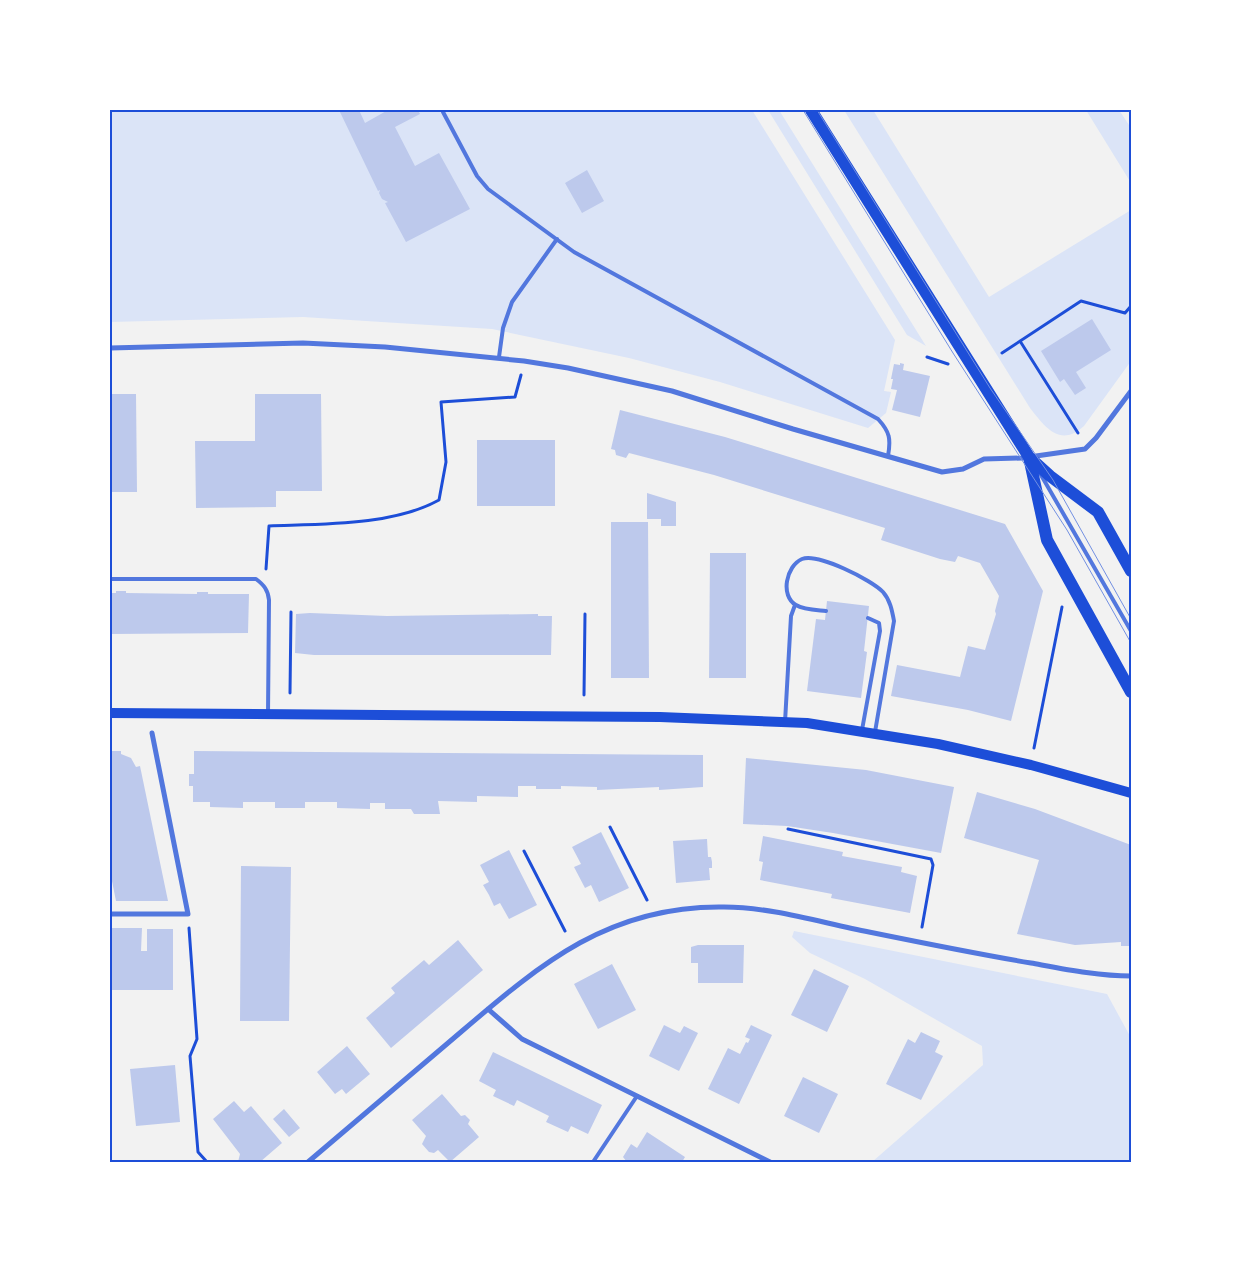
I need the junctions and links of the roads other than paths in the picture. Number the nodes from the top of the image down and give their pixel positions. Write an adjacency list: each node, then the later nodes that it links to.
1 (811, 110): 8 (main road)
2 (442, 112): 3 (lane)
3 (557, 239): 5 (lane); 7 (lane)
4 (110, 348): 5 (street)
5 (499, 358): 7 (street)
6 (1131, 391): 8 (street)
7 (888, 456): 8 (street)
8 (1029, 457): 9 (main road); 14 (lane); 15 (main road)
9 (1131, 571)
10 (110, 579): 17 (lane)
11 (795, 605): 12 (lane); 18 (lane); 20 (lane)
12 (826, 611)
13 (868, 618): 19 (lane)
14 (1131, 631)
15 (1131, 692)
16 (110, 713): 17 (main road)
17 (268, 715): 18 (main road)
18 (785, 722): 19 (main road)
19 (862, 730): 20 (main road)
20 (876, 732): 22 (main road)
21 (152, 733): 23 (street)
22 (1131, 793)
23 (110, 914)
24 (1131, 976): 25 (street)
25 (488, 1009): 26 (street); 27 (street)
26 (636, 1096): 28 (lane); 29 (street)
27 (308, 1162)
28 (593, 1162)
29 (770, 1162)

